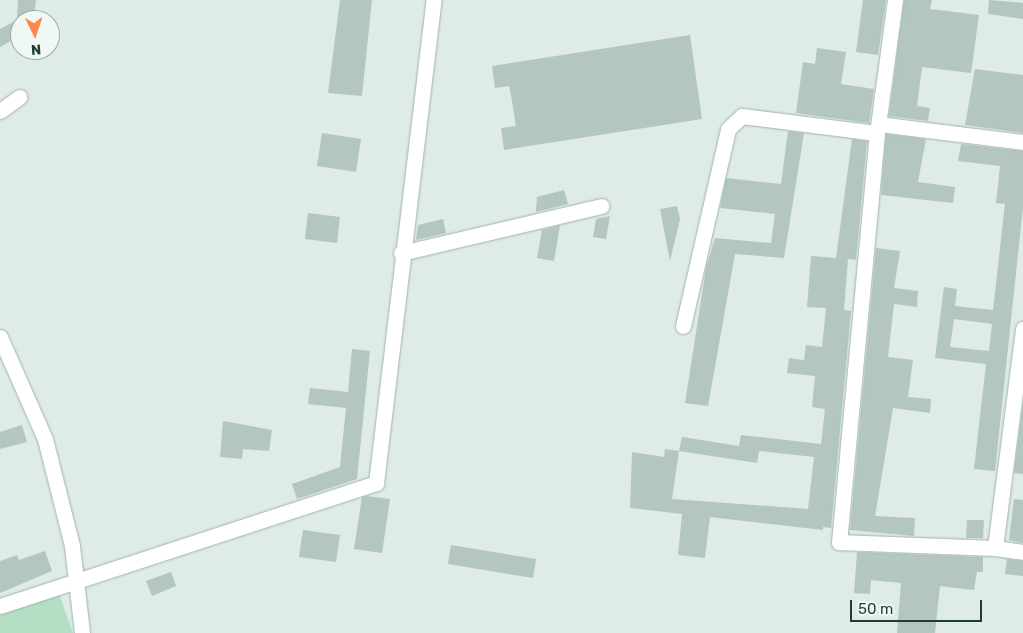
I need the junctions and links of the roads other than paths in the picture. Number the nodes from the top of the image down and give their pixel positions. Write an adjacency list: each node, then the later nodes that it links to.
1 (434, 0): 8 (street)
2 (895, 0): 5 (street)
3 (19, 97): 4 (street)
4 (0, 112)
5 (878, 128): 6 (street); 9 (street); 12 (street)
6 (1023, 142)
7 (602, 206): 8 (street)
8 (401, 253): 14 (street)
9 (683, 326)
10 (1023, 329): 12 (street)
11 (0, 337): 14 (street)
12 (995, 548): 13 (street)
13 (1023, 552)
14 (76, 583): 15 (street); 16 (street)
15 (0, 606)
16 (82, 633)

